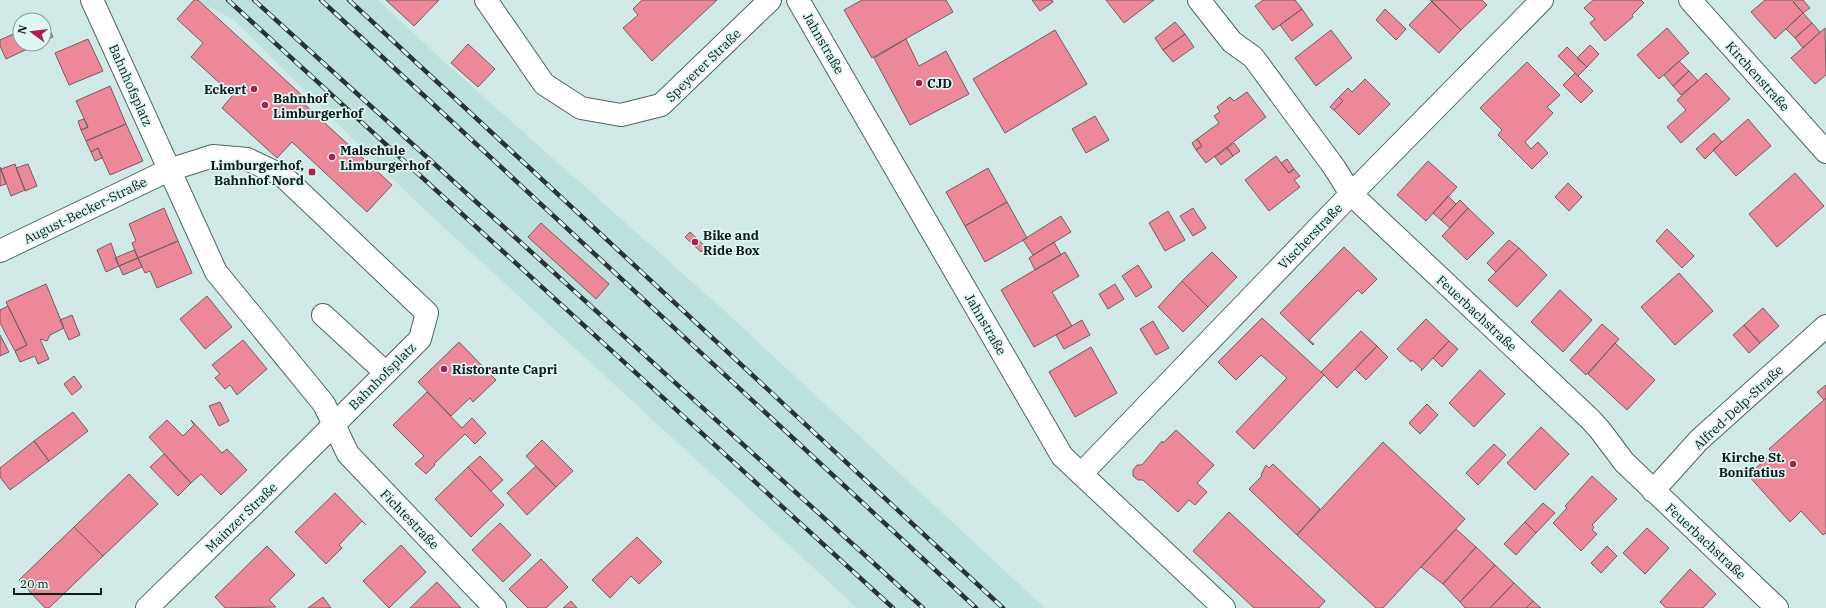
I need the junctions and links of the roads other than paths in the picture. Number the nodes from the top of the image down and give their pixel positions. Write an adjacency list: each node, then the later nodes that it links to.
1 (92, 0): 9 (street, Bahnhofsplatz)
2 (486, 0): 3 (street, Speyerer Straße)
3 (769, 0)
4 (798, 0): 16 (street, Jahnstraße)
5 (1199, 0): 10 (street, Feuerbachstraße)
6 (1542, 0): 10 (street, Vischerstraße)
7 (1690, 0): 8 (street, Kirchenstraße)
8 (1826, 152)
9 (169, 170): 11 (street, August-Becker-Straße); 14 (street, Bahnhofsplatz); 15 (street, Bahnhofsplatz)
10 (1351, 194): 16 (street, Vischerstraße); 17 (street, Feuerbachstraße)
11 (0, 251)
12 (323, 315): 14 (street)
13 (1826, 326): 17 (street, Alfred-Delp-Straße)
14 (386, 373): 15 (street, Bahnhofsplatz)
15 (333, 424): 18 (street, Mainzer Straße); 19 (street, Fichtestraße)
16 (1081, 474): 20 (street, Jahnstraße)
17 (1653, 491): 21 (street, Feuerbachstraße)
18 (147, 608)
19 (495, 608)
20 (1224, 608)
21 (1777, 608)

